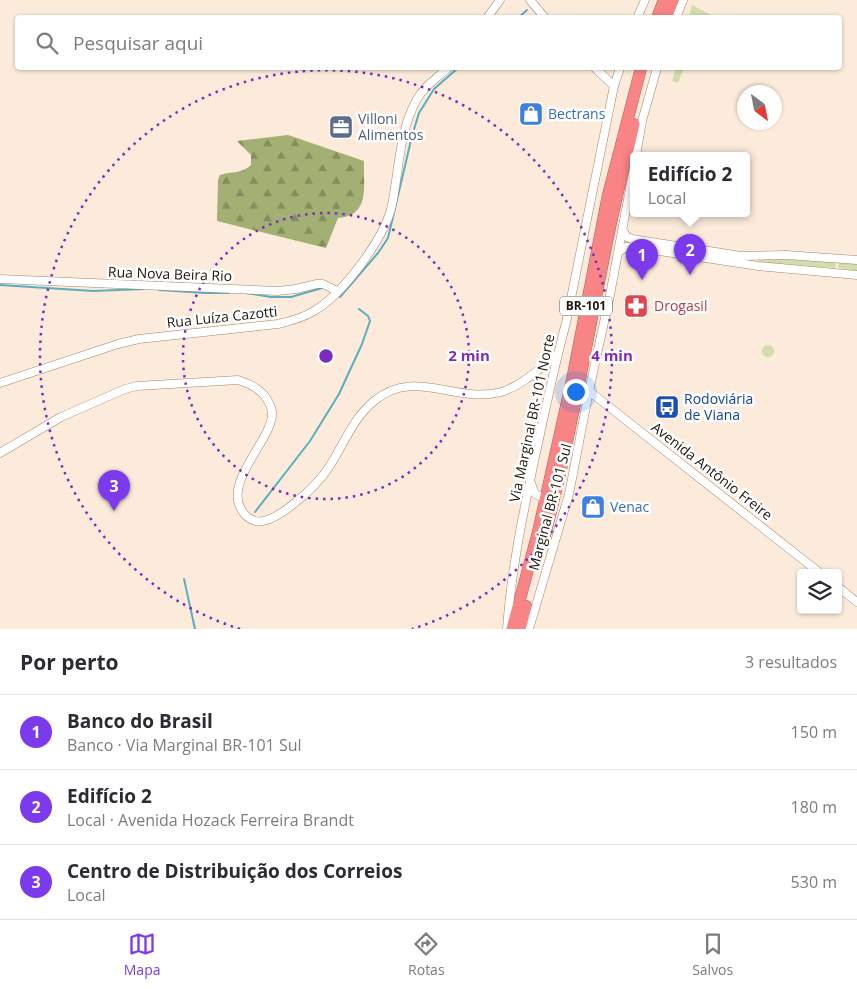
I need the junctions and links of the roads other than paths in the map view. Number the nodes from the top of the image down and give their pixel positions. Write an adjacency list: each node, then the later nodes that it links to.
1 (500, 0): 7 (street)
2 (530, 0): 8 (street)
3 (645, 0): 9 (street)
4 (664, 0): 10 (highway)
5 (673, 0): 11 (highway)
6 (683, 0): 12 (street)
7 (489, 15)
8 (542, 15)
9 (638, 15)
10 (660, 15)
11 (662, 15)
12 (677, 15)
13 (446, 70): 29 (street, Rua Luíza Cazotti)
14 (597, 70): 19 (street)
15 (619, 70): 19 (street, Via Marginal BR-101 Norte)
16 (640, 70): 42 (highway, BR-101)
17 (648, 70): 43 (highway, BR-101)
18 (656, 70): 20 (street)
19 (614, 86): 30 (street, Via Marginal BR-101 Norte)
20 (637, 152)
21 (630, 190): 22 (street, Marginal BR-101 Sul)
22 (623, 231): 23 (street, Marginal BR-101 Sul); 24 (street)
23 (619, 252): 25 (street); 32 (street, Marginal BR-101 Sul)
24 (720, 253): 25 (street); 26 (street)
25 (713, 259): 27 (street)
26 (857, 260)
27 (857, 275)
28 (0, 280): 29 (street, Rua Nova Beira Rio)
29 (337, 291): 31 (street, Rua Luíza Cazotti)
30 (558, 354): 33 (street); 34 (street, Via Marginal BR-101 Norte)
31 (0, 383)
32 (589, 391): 35 (street, Marginal BR-101 Sul); 38 (street, Avenida Antônio Freire)
33 (0, 453)
34 (530, 481): 36 (street); 41 (street, Via Marginal BR-101 Norte)
35 (569, 494): 37 (street); 44 (street, Marginal BR-101 Sul)
36 (544, 498)
37 (555, 500)
38 (815, 569)
39 (842, 590): 40 (street)
40 (857, 602)
41 (507, 629)
42 (512, 629)
43 (520, 629)
44 (530, 629)

